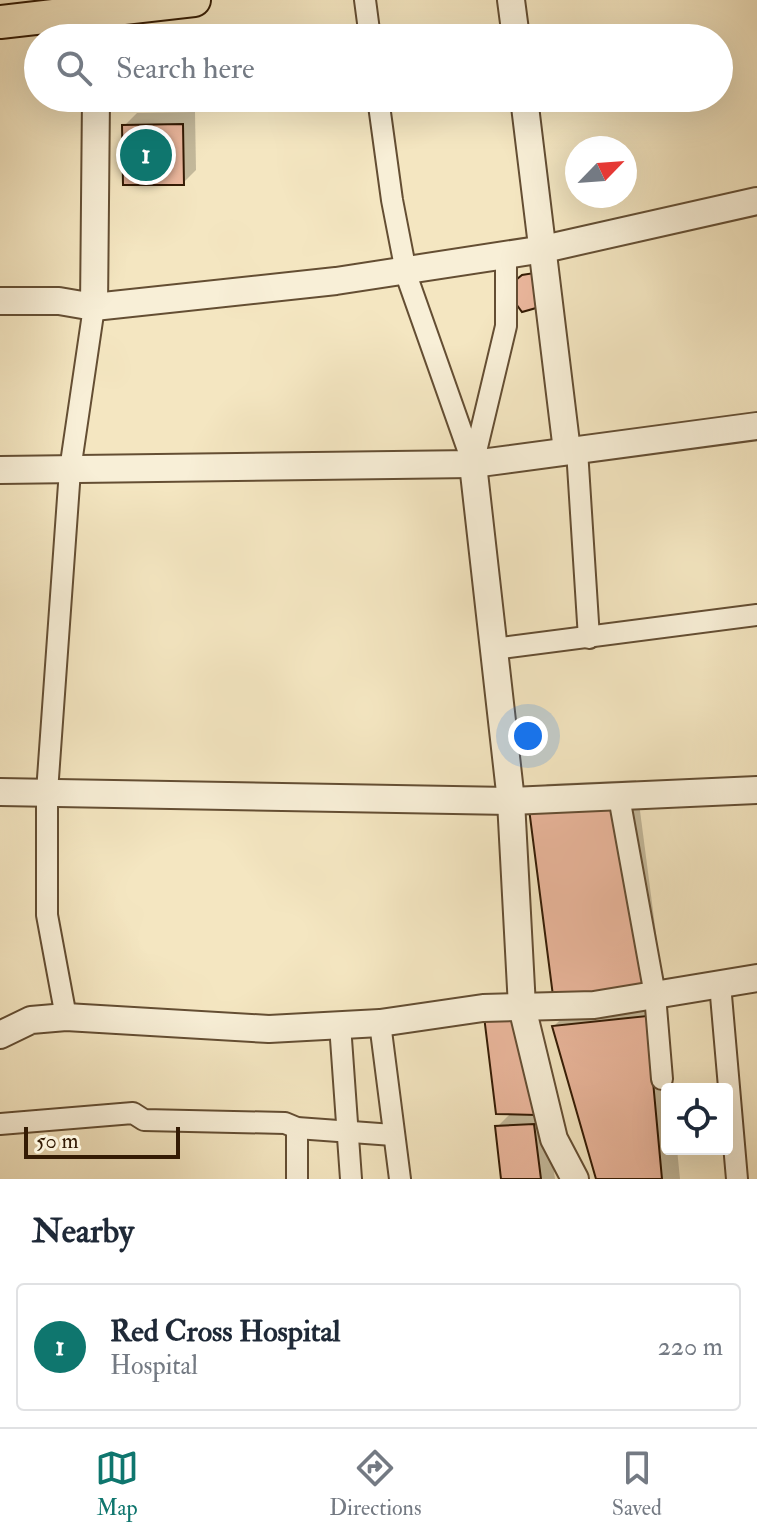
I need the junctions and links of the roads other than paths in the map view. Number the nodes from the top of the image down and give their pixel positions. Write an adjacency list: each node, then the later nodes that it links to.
1 (194, 0): 4 (main road)
2 (365, 0): 6 (street)
3 (511, 0): 7 (street)
4 (100, 16): 5 (main road)
5 (0, 22)
6 (368, 24)
7 (514, 24)
8 (96, 112): 16 (street)
9 (380, 112): 14 (street)
10 (526, 112): 12 (street)
11 (757, 201): 12 (street)
12 (544, 249): 13 (street); 18 (street)
13 (506, 254): 14 (street); 19 (street)
14 (406, 270): 16 (street); 19 (street)
15 (0, 301): 16 (street)
16 (94, 307): 21 (street)
17 (757, 426): 18 (street)
18 (572, 451): 19 (street); 23 (street)
19 (473, 464): 21 (street); 24 (street)
20 (0, 470): 21 (street)
21 (70, 470): 27 (street)
22 (757, 615): 23 (street)
23 (589, 638): 24 (street)
24 (494, 649): 29 (street)
25 (757, 790): 28 (street)
26 (0, 792): 27 (street)
27 (47, 792): 29 (street); 34 (street)
28 (619, 797): 29 (street); 32 (street)
29 (511, 801): 33 (street)
30 (757, 978): 31 (street)
31 (720, 984): 32 (street); 47 (street)
32 (655, 995): 33 (street); 38 (street)
33 (522, 1007): 35 (street); 46 (street)
34 (66, 1017): 36 (street); 37 (street)
35 (380, 1023): 36 (street); 42 (street)
36 (340, 1025): 41 (street)
37 (0, 1035)
38 (662, 1079)
39 (0, 1124): 40 (street)
40 (297, 1128): 41 (street); 43 (street)
41 (345, 1131): 42 (street); 44 (street)
42 (393, 1135): 45 (street)
43 (297, 1179)
44 (351, 1179)
45 (400, 1179)
46 (575, 1179)
47 (737, 1179)

